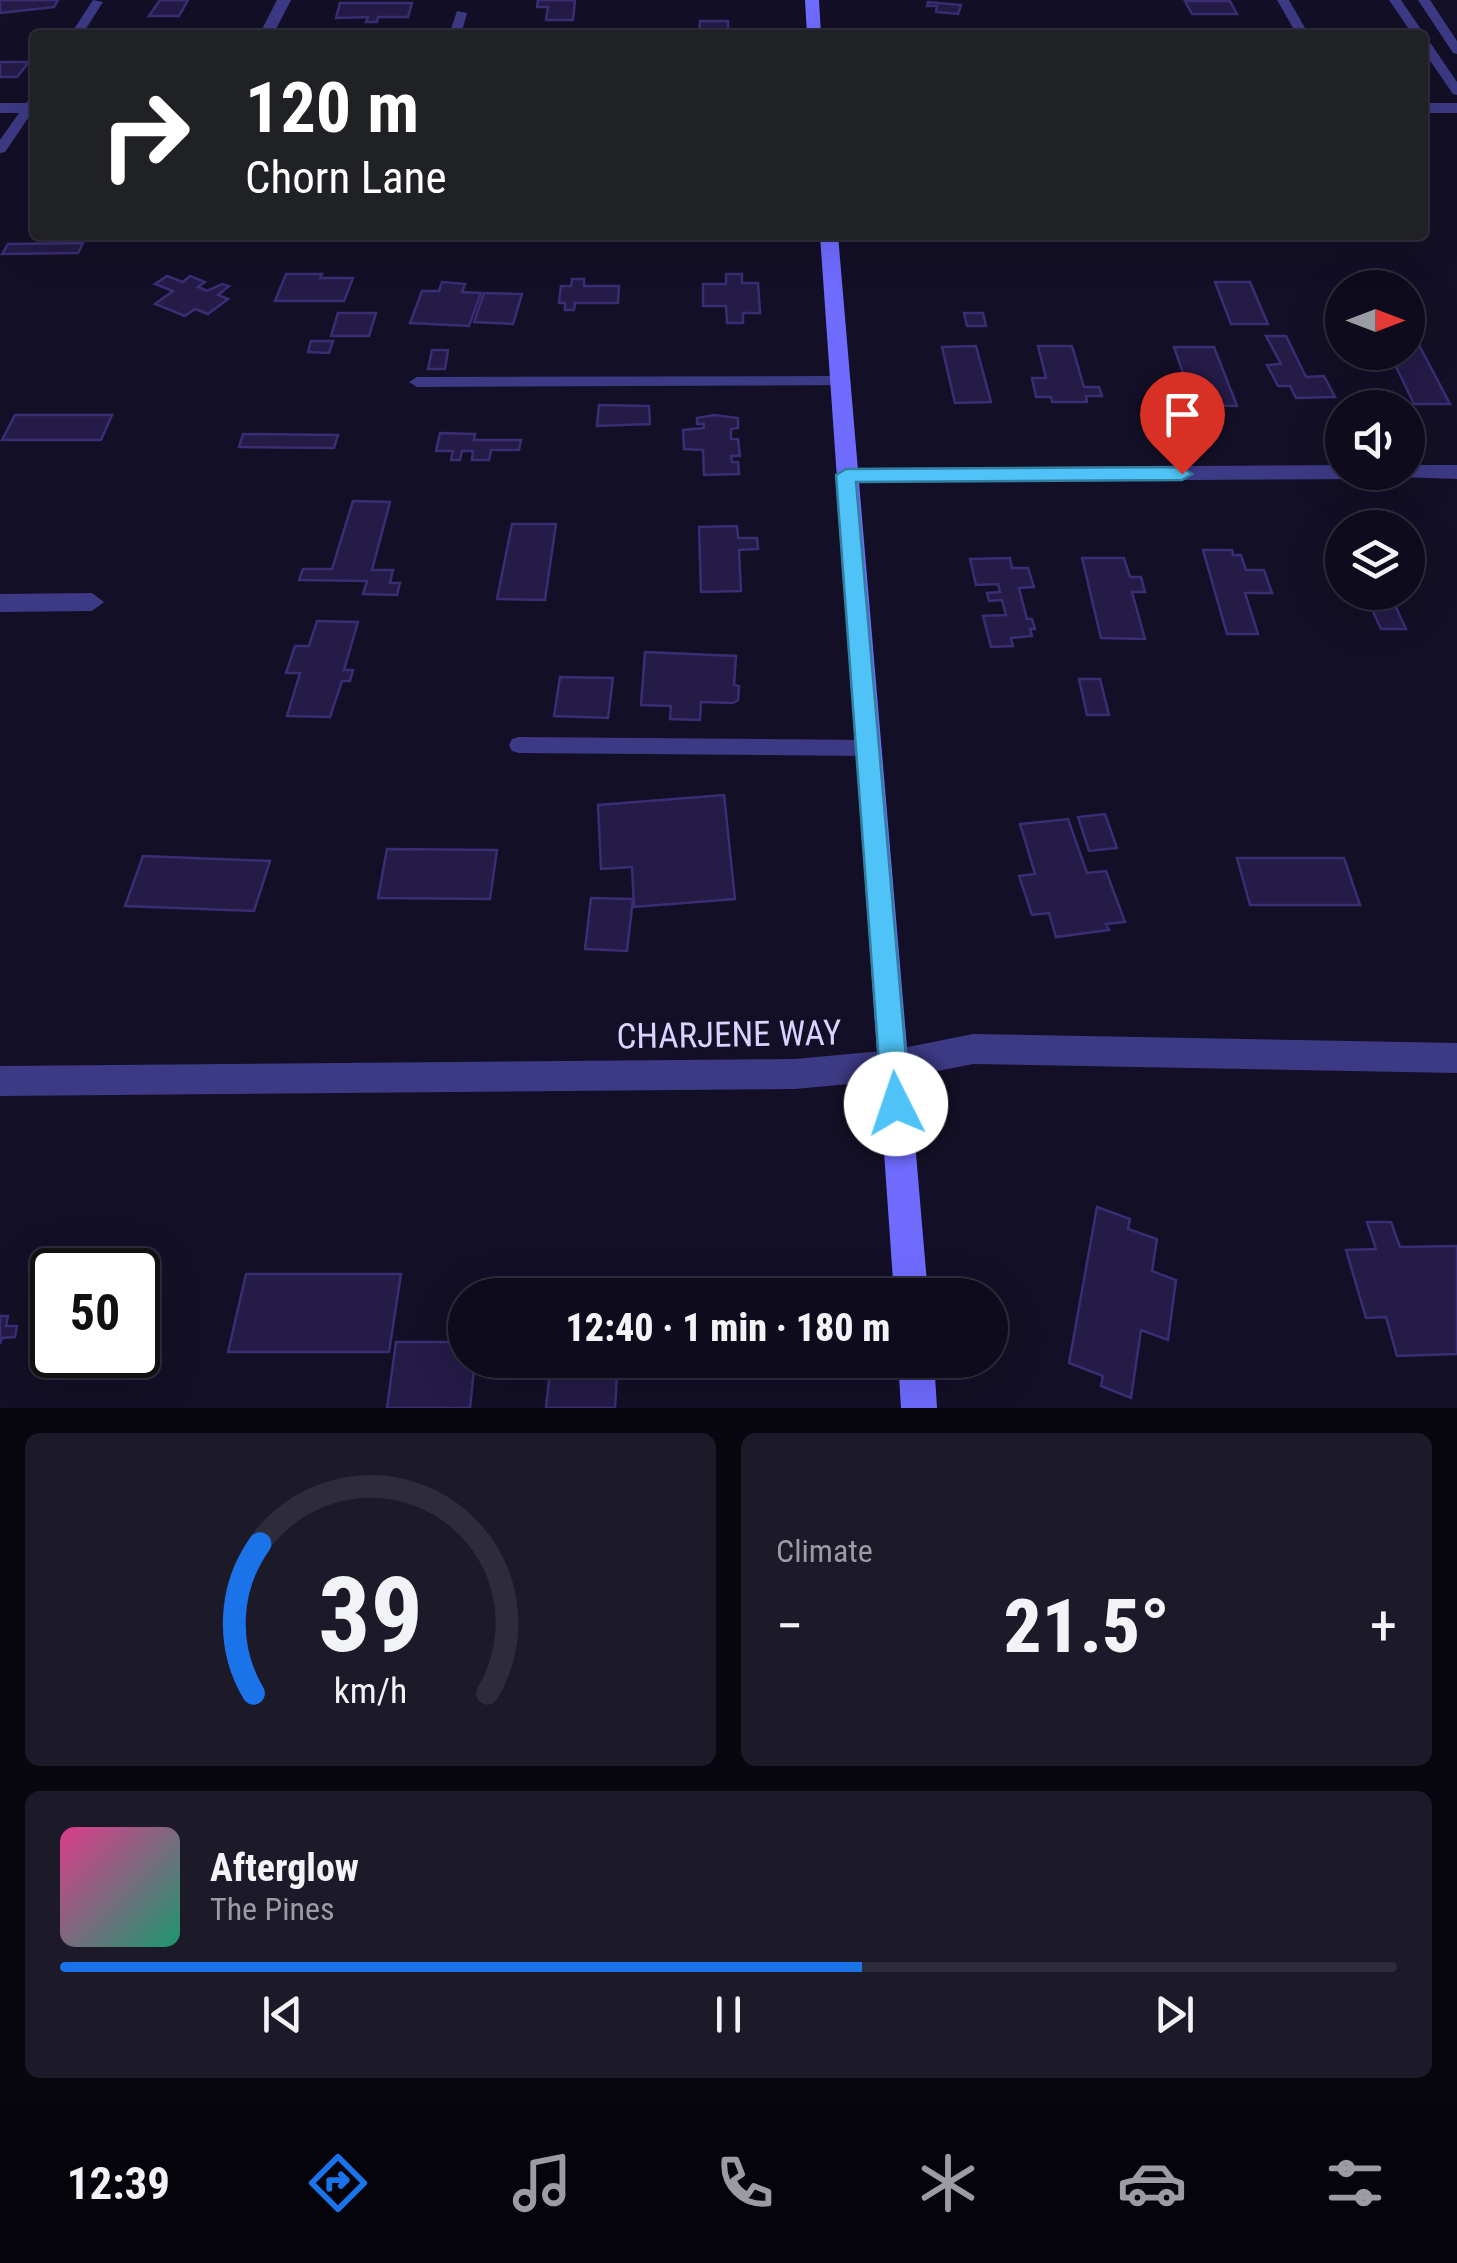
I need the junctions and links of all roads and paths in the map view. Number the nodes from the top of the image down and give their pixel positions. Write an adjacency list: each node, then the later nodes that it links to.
1 (284, 0): 9 (street)
2 (812, 0): 11 (main road)
3 (1283, 0): 12 (lane)
4 (1395, 0): 13 (lane)
5 (1424, 0): 15 (lane)
6 (97, 2): 8 (lane)
7 (462, 14): 10 (lane)
8 (79, 30)
9 (269, 30)
10 (457, 30)
11 (814, 30)
12 (1300, 30)
13 (1416, 30)
14 (1428, 48): 16 (lane)
15 (1457, 50)
16 (1457, 91)
17 (30, 105): 18 (street)
18 (0, 108)
19 (1428, 108): 20 (street)
20 (1457, 108)
21 (30, 109): 22 (lane)
22 (0, 149)
23 (829, 240): 24 (main road)
24 (838, 381): 25 (lane); 29 (main road)
25 (417, 382)
26 (1325, 472): 29 (street)
27 (1425, 472): 28 (street)
28 (1457, 472)
29 (846, 475): 33 (main road)
30 (92, 602): 31 (street)
31 (0, 603)
32 (519, 745): 33 (lane)
33 (869, 748): 35 (main road)
34 (1457, 1058): 35 (street, CHARJENE WAY)
35 (893, 1066): 36 (street, CHARJENE WAY); 37 (main road)
36 (0, 1081)
37 (910, 1278)
38 (917, 1378): 39 (main road)
39 (919, 1408)

